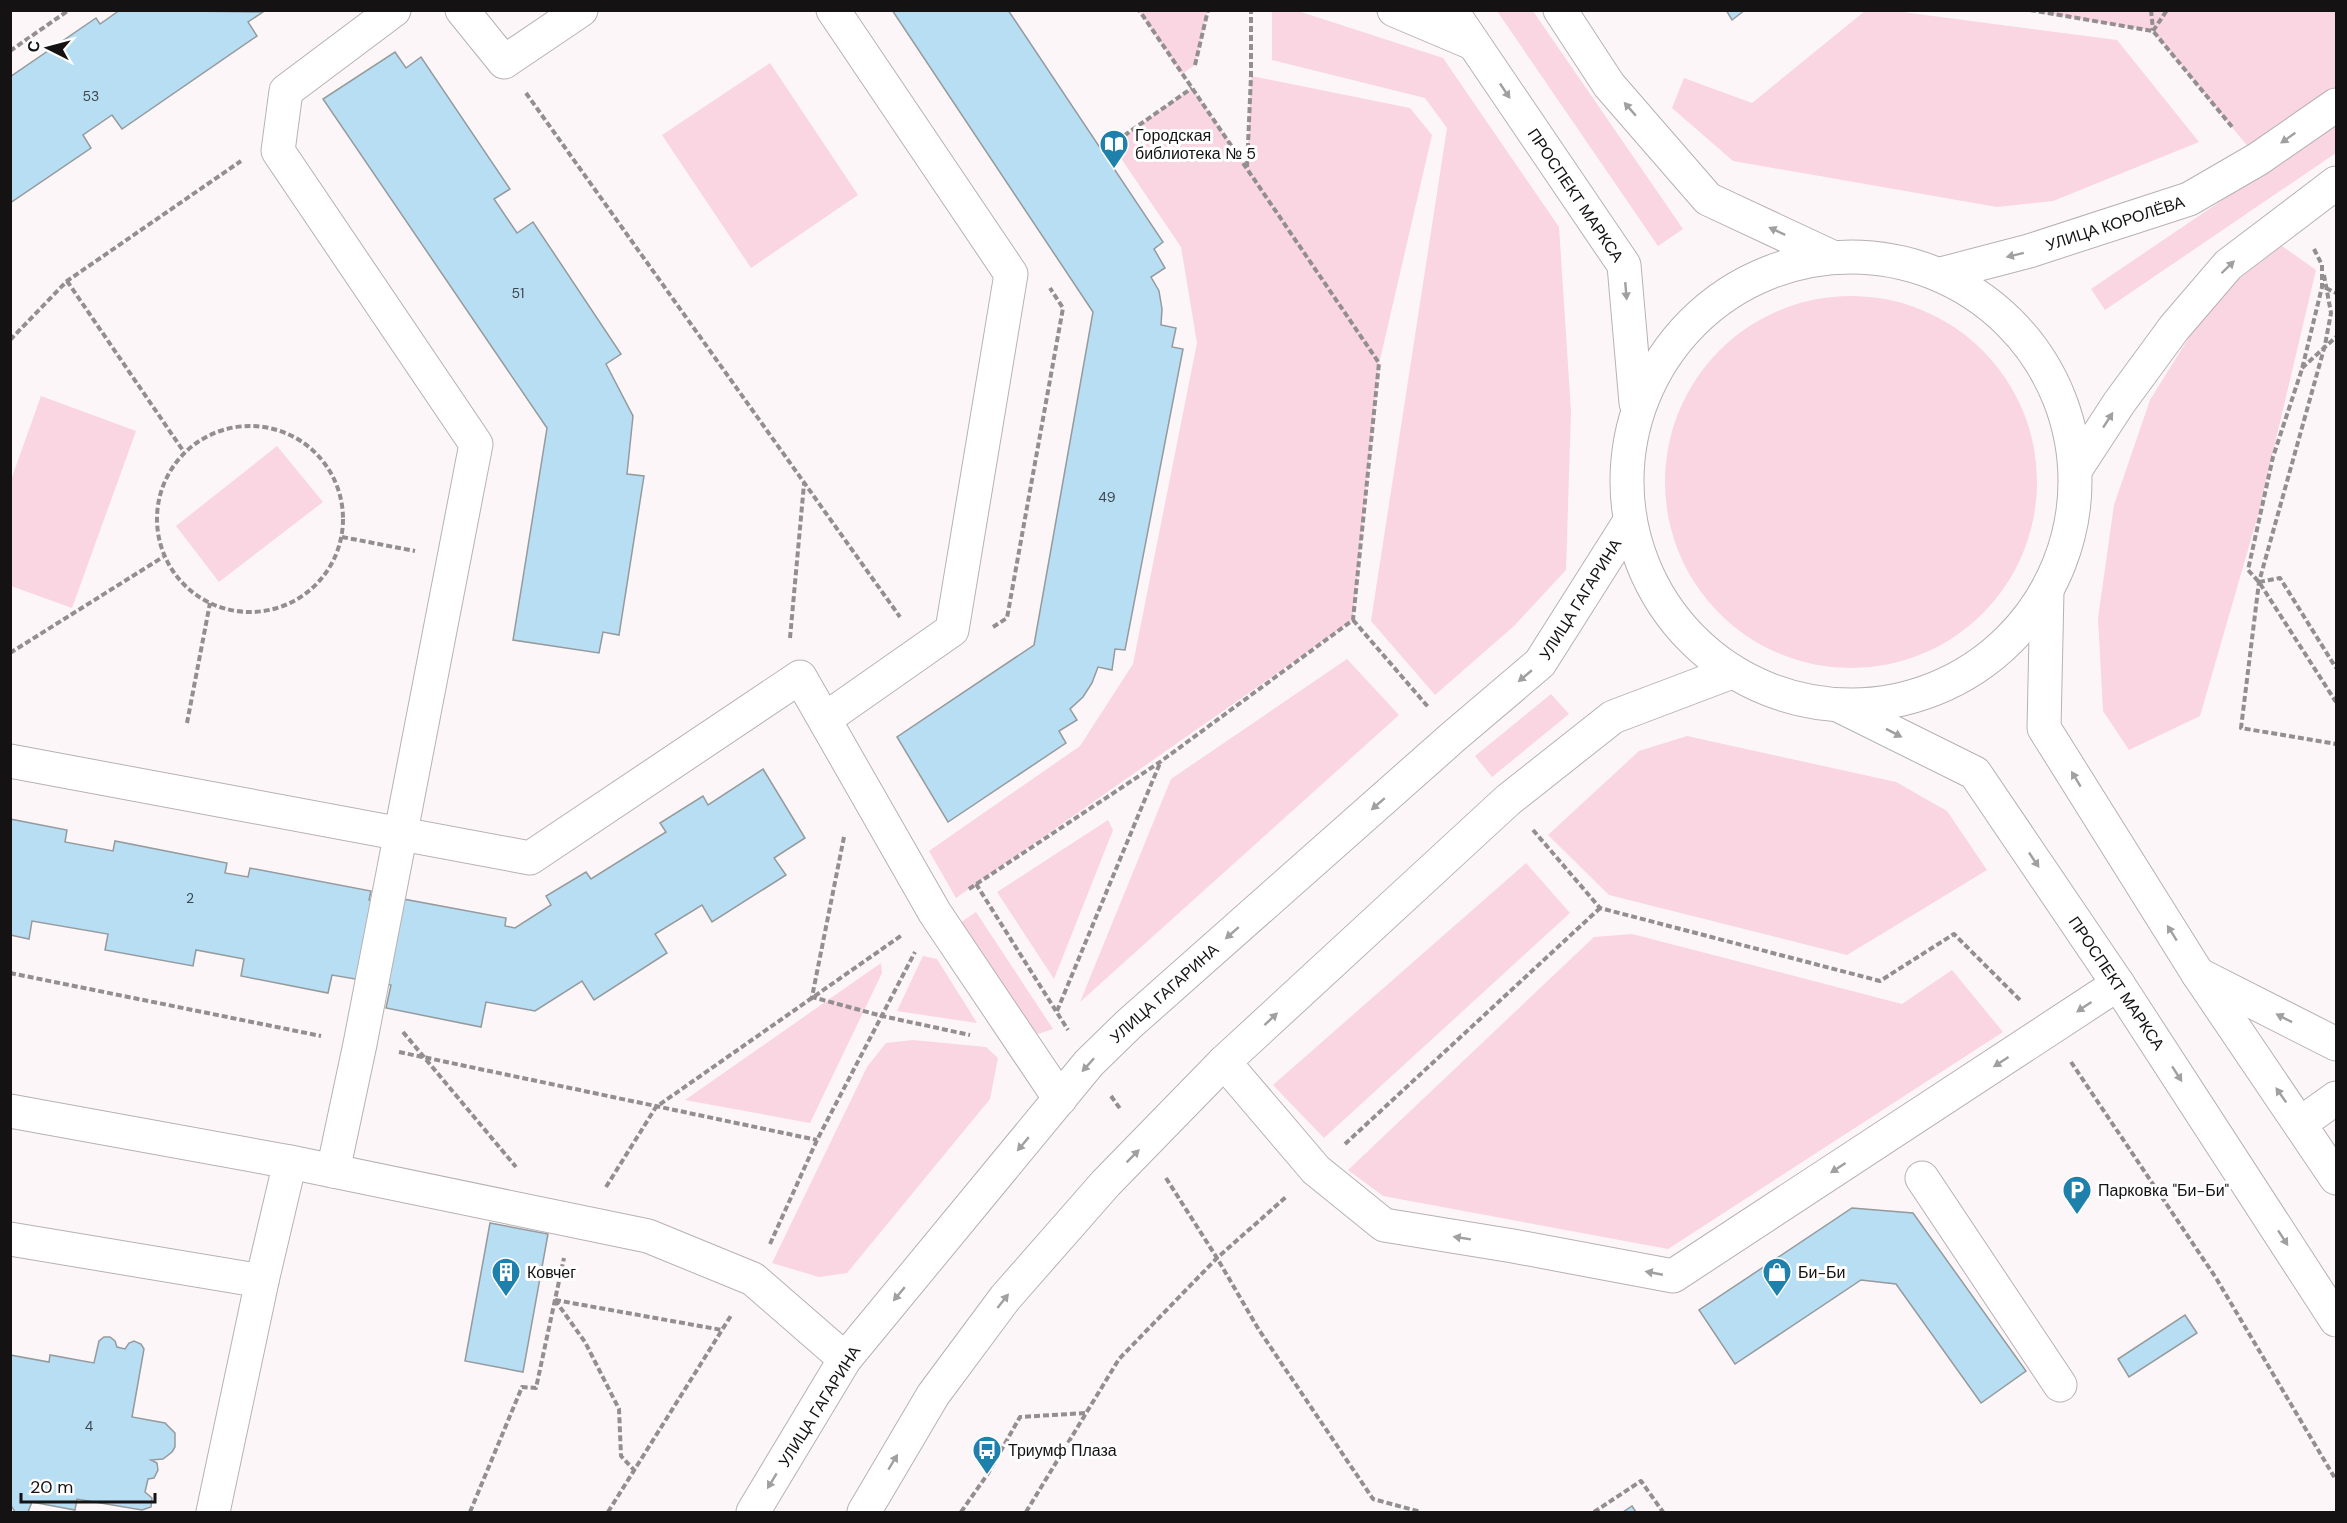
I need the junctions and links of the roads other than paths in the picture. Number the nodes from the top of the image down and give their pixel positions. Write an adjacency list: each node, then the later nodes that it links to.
1 (394, 10): 21 (main road)
2 (462, 10): 3 (main road)
3 (581, 10)
4 (833, 10): 19 (main road)
5 (1394, 10): 8 (main road)
6 (1451, 10): 8 (main road, ПРОСПЕКТ МАРКСА)
7 (1560, 10): 11 (main road, one-way to 7)
8 (1472, 43): 13 (main road, ПРОСПЕКТ МАРКСА, one-way to 13)
9 (2337, 105): 12 (main road, УЛИЦА КОРОЛЁВА, one-way to 12)
10 (2337, 183): 14 (main road, one-way to 10)
11 (1830, 256): 12 (main road); 13 (main road)
12 (1941, 274): 14 (main road)
13 (1636, 403): 15 (main road)
14 (2076, 469): 16 (main road)
15 (1628, 524): 17 (main road); 27 (main road, УЛИЦА ГАГАРИНА, one-way to 27)
16 (2048, 591): 18 (main road); 22 (main road, one-way to 16)
17 (1732, 672): 18 (main road); 25 (main road, one-way to 17)
18 (1842, 707): 23 (main road, ПРОСПЕКТ МАРКСА, one-way to 23)
19 (825, 719): 21 (main road); 27 (main road)
20 (10, 760): 21 (main road)
21 (400, 832): 31 (main road)
22 (2198, 974): 24 (main road, one-way to 22); 29 (main road, one-way to 22)
23 (2118, 984): 25 (main road, one-way to 25); 36 (main road, ПРОСПЕКТ МАРКСА, one-way to 36)
24 (2337, 1044)
25 (1224, 1062): 41 (main road, one-way to 25)
26 (2337, 1098): 29 (main road)
27 (1060, 1099): 37 (main road, УЛИЦА ГАГАРИНА, one-way to 37)
28 (10, 1111): 30 (main road)
29 (2301, 1123): 33 (main road)
30 (290, 1162): 31 (main road); 35 (main road)
31 (333, 1171): 37 (main road)
32 (1922, 1178): 38 (main road)
33 (2337, 1178)
34 (10, 1239): 35 (main road)
35 (262, 1281): 39 (main road)
36 (2337, 1320)
37 (845, 1359): 40 (main road, УЛИЦА ГАГАРИНА, one-way to 40)
38 (2060, 1385)
39 (213, 1512)
40 (753, 1512)
41 (864, 1512)

